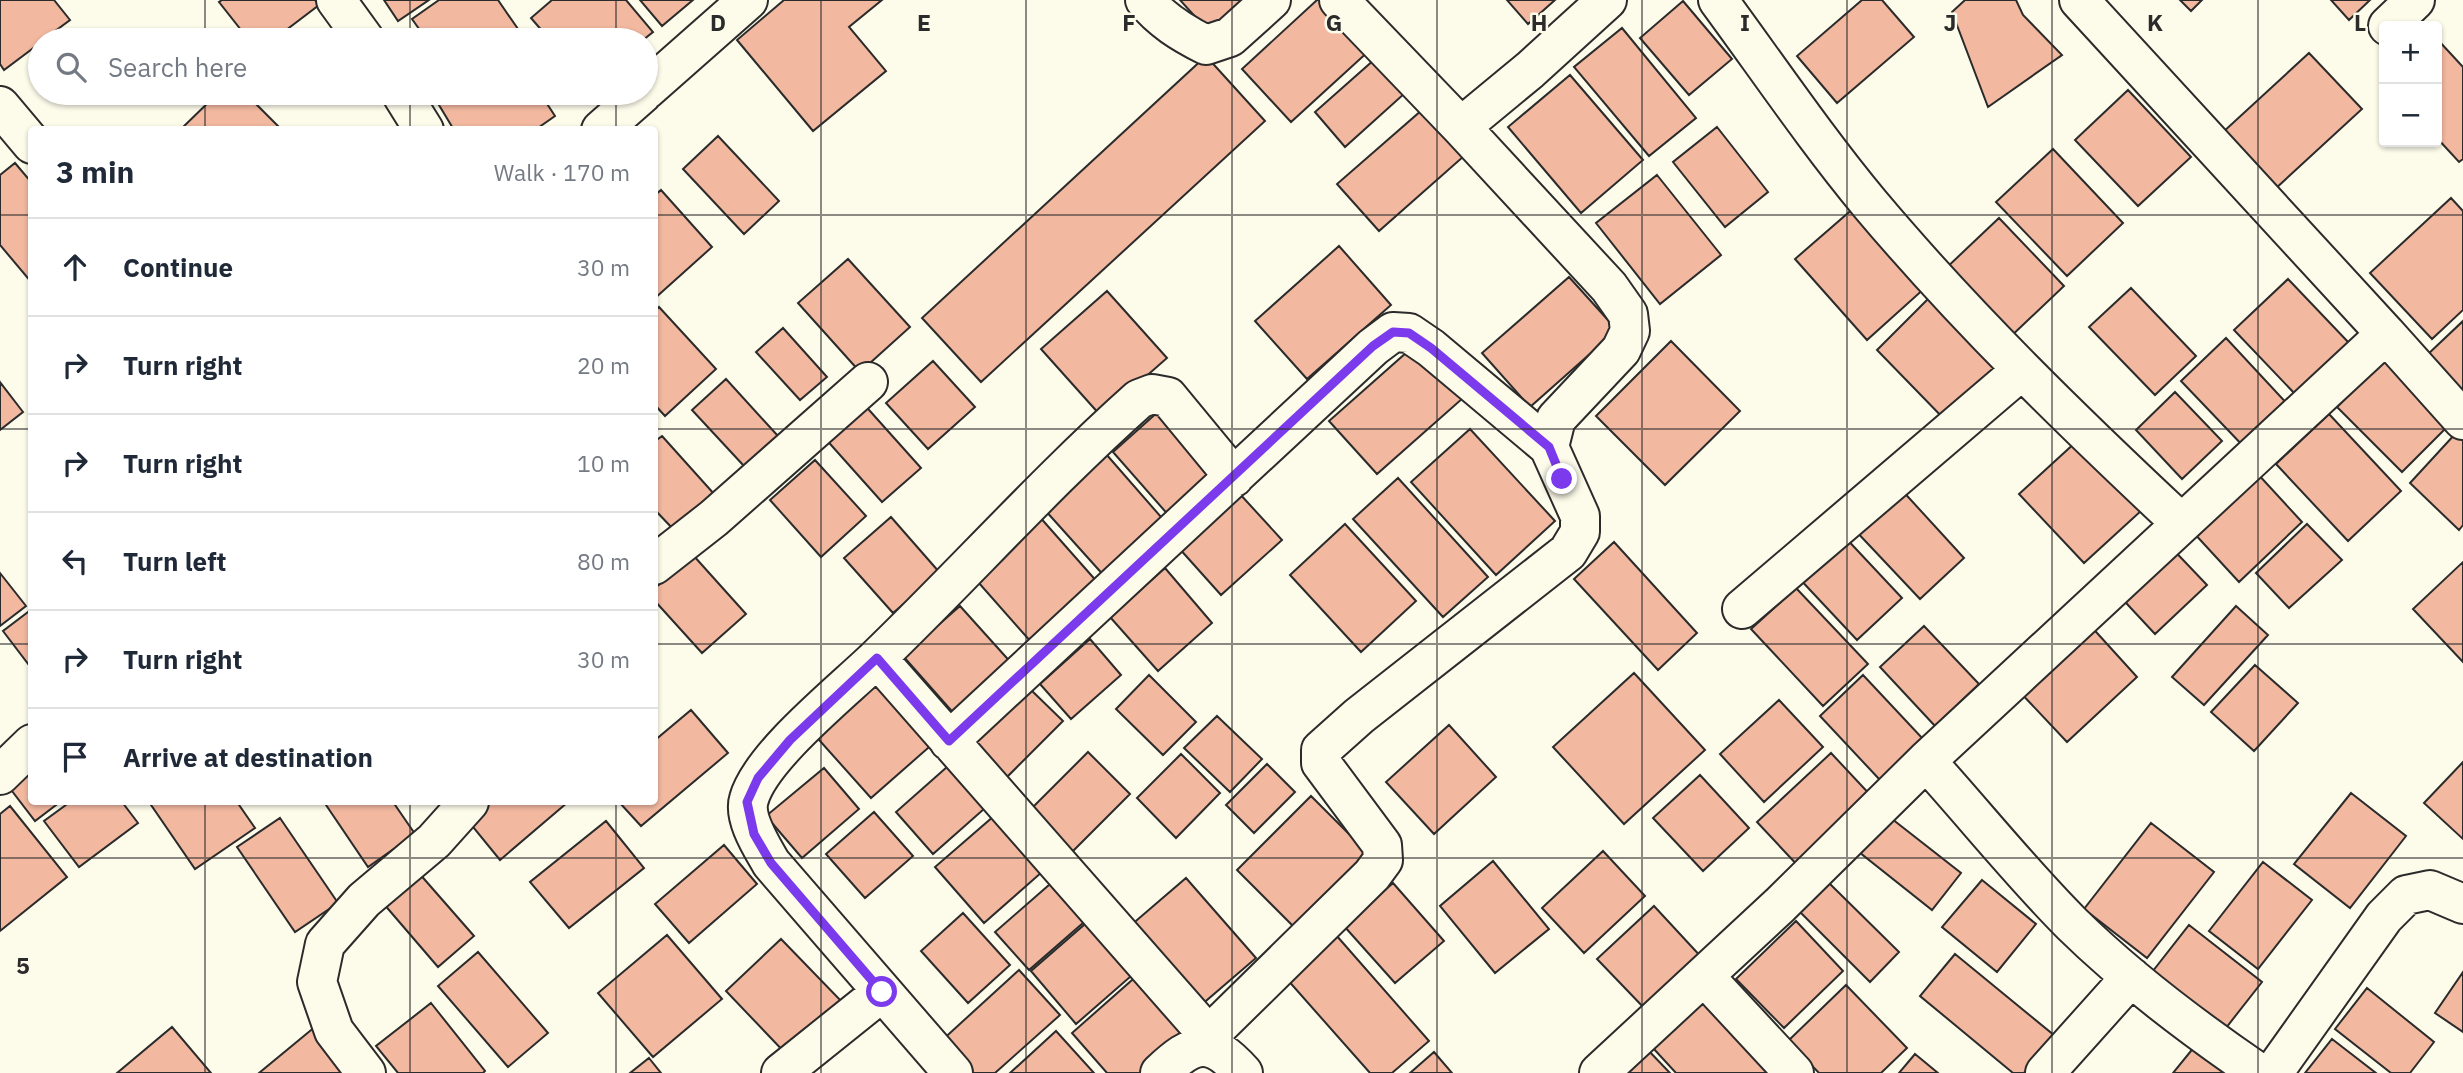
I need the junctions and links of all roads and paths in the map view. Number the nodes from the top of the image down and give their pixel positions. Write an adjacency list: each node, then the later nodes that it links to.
1 (337, 0): 11 (street)
2 (748, 0): 12 (street)
3 (1145, 0): 4 (street)
4 (1271, 0)
5 (1339, 0): 18 (street)
6 (1608, 0): 18 (street)
7 (1718, 0): 21 (street)
8 (2079, 0): 20 (street)
9 (2415, 0): 10 (street)
10 (2393, 21)
11 (357, 28)
12 (658, 79)
13 (408, 105): 16 (street)
14 (629, 105): 17 (street)
15 (0, 106): 19 (street)
16 (422, 126)
17 (605, 126)
18 (1461, 127): 24 (street)
19 (18, 144)
20 (2386, 334): 23 (street); 26 (street)
21 (2022, 370): 26 (street); 28 (street)
22 (868, 382): 27 (street)
23 (2463, 420)
24 (1549, 447): 25 (street); 39 (street)
25 (1234, 477): 29 (street); 30 (street)
26 (2181, 523): 32 (street)
27 (659, 552)
28 (1742, 609)
29 (877, 658): 30 (street); 38 (street)
30 (949, 741): 39 (street)
31 (28, 748): 33 (street)
32 (1926, 761): 36 (street); 37 (street)
33 (0, 775)
34 (466, 805): 40 (street)
35 (2463, 904): 49 (street)
36 (1704, 976): 45 (street); 46 (street)
37 (2131, 977): 47 (street); 48 (street)
38 (882, 992): 41 (street); 42 (street)
39 (1203, 1041): 43 (street); 44 (street)
40 (366, 1073)
41 (782, 1073)
42 (953, 1073)
43 (1160, 1073)
44 (1243, 1073)
45 (1599, 1073)
46 (1794, 1073)
47 (2045, 1073)
48 (2259, 1073)
49 (2273, 1073)

